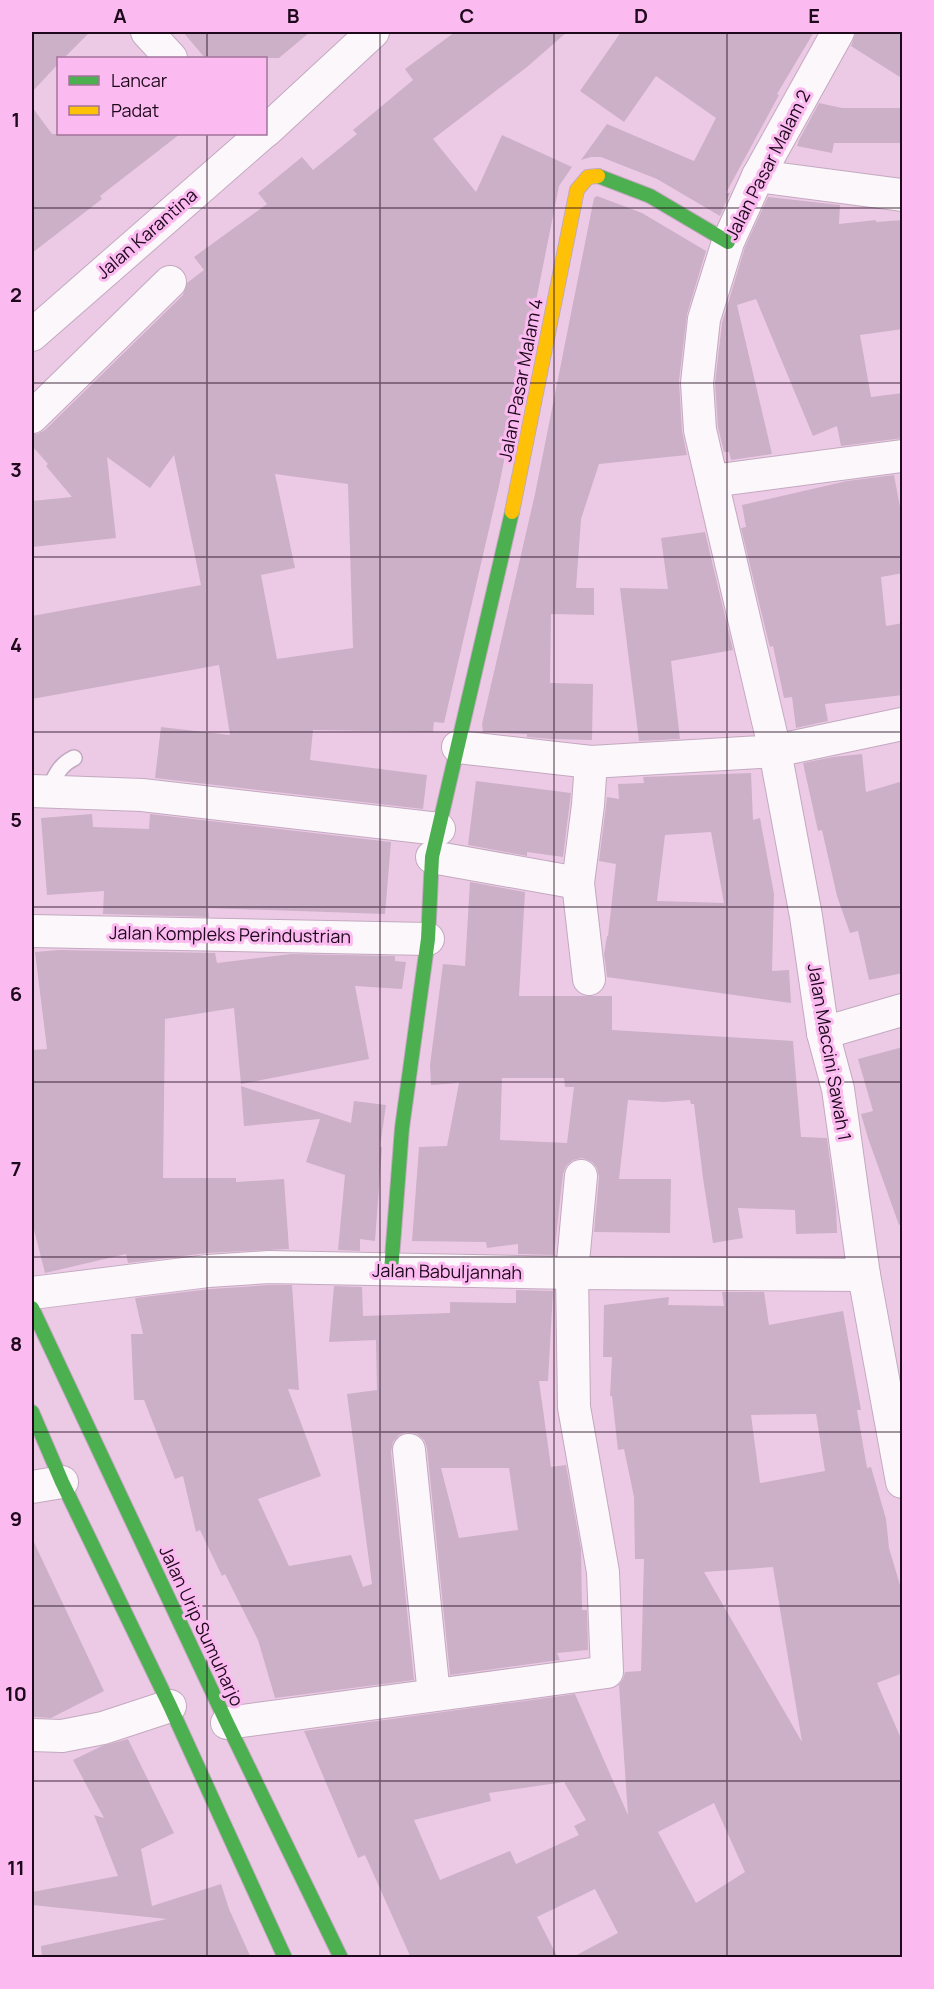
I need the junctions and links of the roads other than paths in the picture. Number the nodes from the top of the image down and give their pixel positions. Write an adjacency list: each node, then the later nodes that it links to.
1 (147, 32): 4 (street)
2 (374, 32): 5 (street, Jalan Karantina)
3 (838, 32): 7 (street, Jalan Pasar Malam 2)
4 (170, 57)
5 (267, 126)
6 (255, 136): 11 (street, Jalan Karantina)
7 (758, 176): 8 (street); 9 (street, Jalan Pasar Malam 2)
8 (903, 195)
9 (728, 242): 14 (street, Jalan Pasar Malam 2); 16 (main road, Jalan Pasar Malam 4)
10 (170, 282): 12 (street)
11 (32, 335)
12 (32, 417)
13 (903, 456): 14 (street)
14 (712, 481): 17 (street, Jalan Pasar Malam 2)
15 (903, 724): 17 (street)
16 (458, 747): 19 (street); 21 (main road)
17 (775, 751): 19 (street); 27 (street, Jalan Maccini Sawah 1)
18 (74, 758): 20 (lane)
19 (591, 762): 22 (street)
20 (40, 791): 21 (street)
21 (436, 843): 22 (street); 24 (main road)
22 (578, 883): 25 (street)
23 (32, 931): 24 (street, Jalan Kompleks Perindustrian)
24 (428, 939): 29 (main road)
25 (590, 979)
26 (903, 1010): 27 (street)
27 (823, 1033): 31 (street, Jalan Maccini Sawah 1)
28 (581, 1176): 30 (street)
29 (391, 1271): 30 (street, Jalan Babuljannah); 32 (street, Jalan Babuljannah)
30 (572, 1273): 31 (street, Jalan Babuljannah); 40 (street)
31 (864, 1275): 35 (street, Jalan Maccini Sawah 1)
32 (32, 1293)
33 (32, 1308): 42 (main road, Jalan Urip Sumuharjo)
34 (32, 1412): 37 (main road)
35 (898, 1429): 38 (street, Jalan Maccini Sawah 1)
36 (409, 1450): 40 (street)
37 (62, 1482): 39 (street); 41 (main road)
38 (903, 1482)
39 (32, 1487)
40 (434, 1695): 42 (street)
41 (170, 1706): 43 (street); 44 (main road)
42 (227, 1723): 45 (main road, Jalan Urip Sumuharjo)
43 (32, 1735)
44 (285, 1958)
45 (341, 1958)

